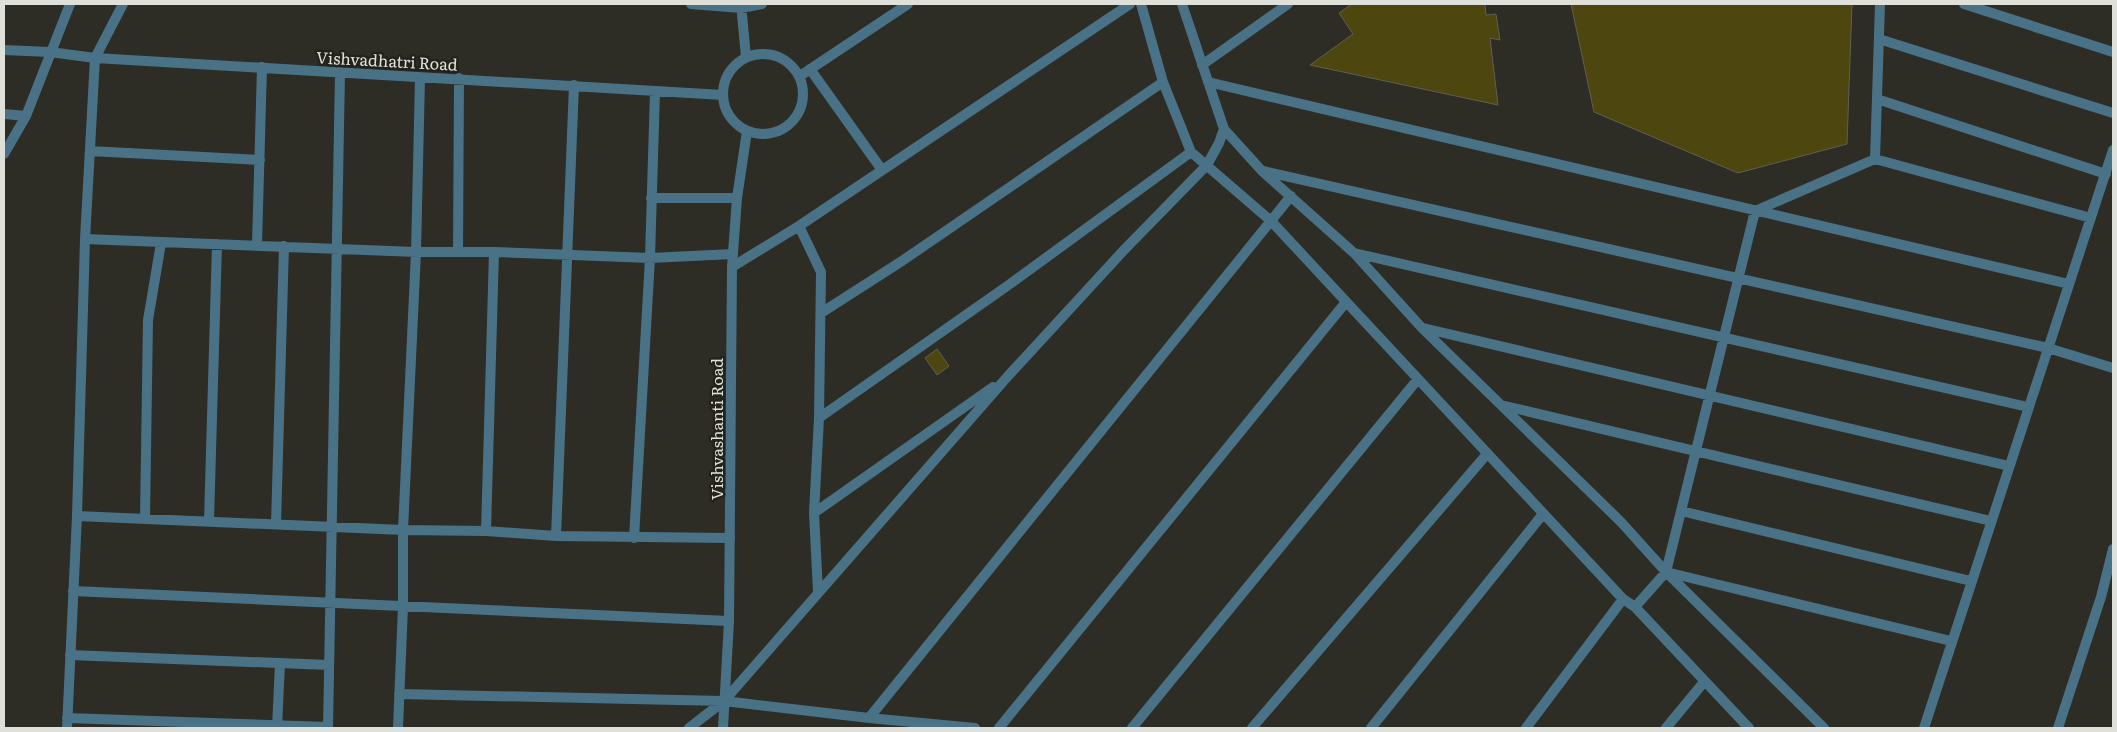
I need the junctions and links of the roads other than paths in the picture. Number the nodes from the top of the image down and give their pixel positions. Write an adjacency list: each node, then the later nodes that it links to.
1 (70, 4): 15 (street)
2 (123, 4): 18 (street)
3 (691, 4): 12 (street)
4 (762, 4): 12 (street)
5 (908, 4): 21 (street)
6 (1130, 4): 44 (street)
7 (1141, 4): 26 (street)
8 (1182, 4): 19 (street)
9 (1288, 4): 19 (street)
10 (1880, 4): 13 (street)
11 (1964, 4): 16 (street)
12 (741, 6): 17 (street)
13 (1879, 39): 31 (street); 32 (street)
14 (4, 50): 15 (street, Vishvadhatri Road)
15 (50, 52): 18 (street, Vishvadhatri Road); 34 (street)
16 (2113, 52)
17 (746, 57): 23 (street); 30 (street)
18 (95, 58): 20 (street, Vishvadhatri Road); 38 (street)
19 (1202, 65): 27 (street)
20 (262, 67): 22 (street, Vishvadhatri Road); 42 (street)
21 (810, 69): 23 (street); 44 (street)
22 (340, 73): 24 (street, Vishvadhatri Road); 59 (street)
23 (800, 76): 36 (street)
24 (420, 78): 25 (street, Vishvadhatri Road); 61 (street)
25 (459, 78): 28 (street, Vishvadhatri Road); 60 (street)
26 (1163, 82): 39 (street); 71 (street)
27 (1208, 82): 35 (street); 50 (street)
28 (574, 85): 29 (street, Vishvadhatri Road); 65 (street)
29 (655, 91): 30 (street, Vishvadhatri Road); 48 (street)
30 (723, 96): 36 (street)
31 (1877, 98): 41 (street); 46 (street)
32 (2113, 113)
33 (4, 114): 34 (street)
34 (26, 116): 40 (street)
35 (1224, 129): 43 (street); 45 (street)
36 (747, 130): 49 (street, Vishvashanti Road)
37 (2113, 150): 46 (street)
38 (90, 151): 42 (street); 54 (street)
39 (1191, 152): 43 (street); 81 (street)
40 (4, 154)
41 (1875, 159): 50 (street); 51 (street)
42 (260, 160): 57 (street)
43 (1207, 165): 52 (street); 76 (street)
44 (882, 170): 53 (street)
45 (1262, 171): 47 (street); 68 (street)
46 (2106, 174): 51 (street)
47 (1291, 196): 52 (street); 63 (street)
48 (651, 198): 49 (street); 66 (street)
49 (737, 198): 64 (street, Vishvashanti Road)
50 (1755, 210): 68 (street); 69 (street)
51 (2091, 218): 69 (street)
52 (1271, 221): 70 (street); 116 (street)
53 (798, 226): 67 (street); 71 (street)
54 (85, 239): 55 (street); 88 (street)
55 (162, 242): 56 (street); 89 (street)
56 (217, 244): 57 (street); 91 (street)
57 (257, 244): 58 (street)
58 (284, 246): 59 (street); 92 (street)
59 (337, 247): 61 (street); 93 (street)
60 (458, 251): 61 (street); 62 (street)
61 (416, 252): 94 (street)
62 (494, 252): 65 (street); 95 (street)
63 (1354, 253): 72 (street); 73 (street)
64 (733, 254): 66 (street); 67 (street, Vishvashanti Road)
65 (566, 255): 66 (street); 96 (street)
66 (650, 258): 97 (street)
67 (732, 267): 98 (street, Vishvashanti Road)
68 (1739, 277): 73 (street); 74 (street)
69 (2069, 284): 74 (street)
70 (1346, 302): 77 (street); 125 (street)
71 (821, 313): 81 (street)
72 (1422, 328): 78 (street); 79 (street)
73 (1724, 338): 78 (street); 80 (street)
74 (2048, 348): 75 (street); 80 (street)
75 (2113, 368)
76 (1008, 376): 86 (street); 103 (street)
77 (1418, 379): 83 (street); 126 (street)
78 (1710, 395): 82 (street); 84 (street)
79 (1504, 406): 82 (street); 100 (street)
80 (2028, 407): 84 (street)
81 (819, 418): 86 (street)
82 (1696, 451): 85 (street); 90 (street)
83 (1487, 454): 87 (street); 127 (street)
84 (2009, 466): 90 (street)
85 (1682, 512): 100 (street); 101 (street)
86 (814, 513): 103 (street)
87 (1543, 514): 104 (street); 128 (street)
88 (78, 516): 89 (street); 102 (street)
89 (145, 519): 91 (street)
90 (1991, 520): 101 (street)
91 (209, 521): 92 (street)
92 (276, 524): 93 (street)
93 (333, 525): 94 (street); 105 (street)
94 (403, 530): 95 (street); 106 (street)
95 (486, 531): 96 (street)
96 (556, 536): 97 (street)
97 (634, 538): 98 (street)
98 (730, 538): 108 (street, Vishvashanti Road)
99 (2113, 549): 134 (street)
100 (1666, 572): 107 (street); 109 (street); 132 (street)
101 (1970, 581): 109 (street)
102 (73, 591): 105 (street); 110 (street)
103 (818, 592): 115 (street)
104 (1623, 599): 107 (street); 129 (street)
105 (331, 602): 106 (street); 112 (street)
106 (403, 606): 108 (street); 114 (street)
107 (1635, 607): 113 (street)
108 (730, 621): 115 (street, Vishvashanti Road)
109 (1951, 641): 133 (street)
110 (70, 655): 111 (street); 117 (street)
111 (280, 664): 112 (street); 119 (street)
112 (329, 665): 120 (street)
113 (1704, 682): 130 (street); 131 (street)
114 (399, 694): 115 (street); 121 (street)
115 (724, 701): 116 (street); 122 (street); 123 (street, Vishvashanti Road)
116 (869, 718): 124 (street)
117 (67, 723): 118 (street)
118 (210, 726): 119 (street)
119 (277, 727): 120 (street)
120 (328, 728)
121 (398, 728)
122 (688, 728)
123 (723, 728)
124 (975, 728)
125 (999, 728)
126 (1132, 728)
127 (1252, 728)
128 (1371, 728)
129 (1526, 728)
130 (1666, 728)
131 (1749, 728)
132 (1824, 728)
133 (1924, 728)
134 (2058, 728)

